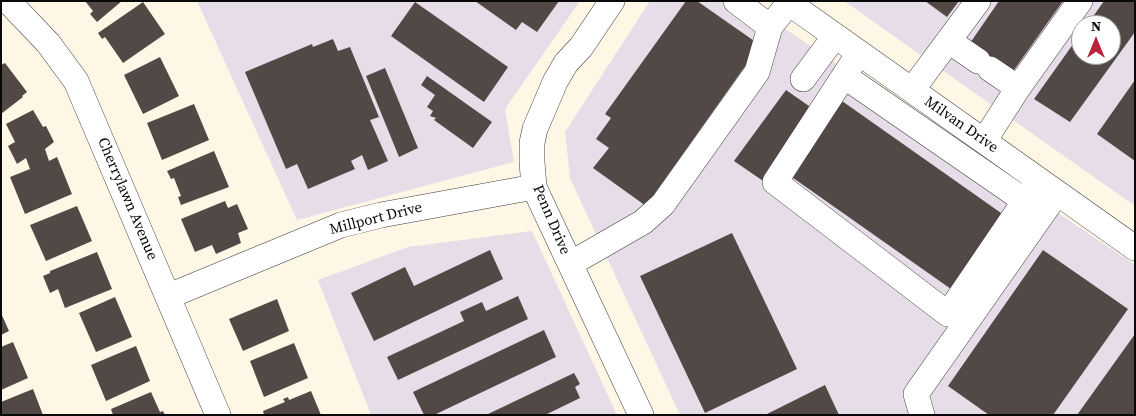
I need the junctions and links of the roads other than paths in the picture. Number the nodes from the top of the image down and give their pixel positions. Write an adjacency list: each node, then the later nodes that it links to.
1 (8, 1): 23 (street, Cherrylawn Avenue)
2 (612, 1): 19 (street, Penn Drive)
3 (736, 1): 7 (street)
4 (978, 1): 9 (street)
5 (1080, 1): 13 (street)
6 (788, 2): 7 (street); 8 (street, Milvan Drive)
7 (770, 28): 22 (street)
8 (836, 36): 10 (street, Milvan Drive); 12 (street)
9 (949, 41): 13 (street); 14 (street)
10 (859, 53): 11 (street); 14 (street, Milvan Drive)
11 (844, 76): 16 (street); 20 (street)
12 (803, 79)
13 (1018, 88): 17 (street)
14 (912, 90): 15 (street, Milvan Drive)
15 (953, 119): 16 (street); 17 (street, Milvan Drive)
16 (937, 141): 20 (street)
17 (984, 141): 18 (street, Milvan Drive)
18 (1048, 186): 20 (street); 21 (street, Milvan Drive); 26 (street)
19 (534, 187): 22 (street, Penn Drive); 23 (street, Millport Drive)
20 (1025, 201)
21 (1133, 243)
22 (570, 264): 25 (street, Penn Drive)
23 (169, 296): 24 (street, Cherrylawn Avenue)
24 (218, 415)
25 (641, 415)
26 (922, 415)

